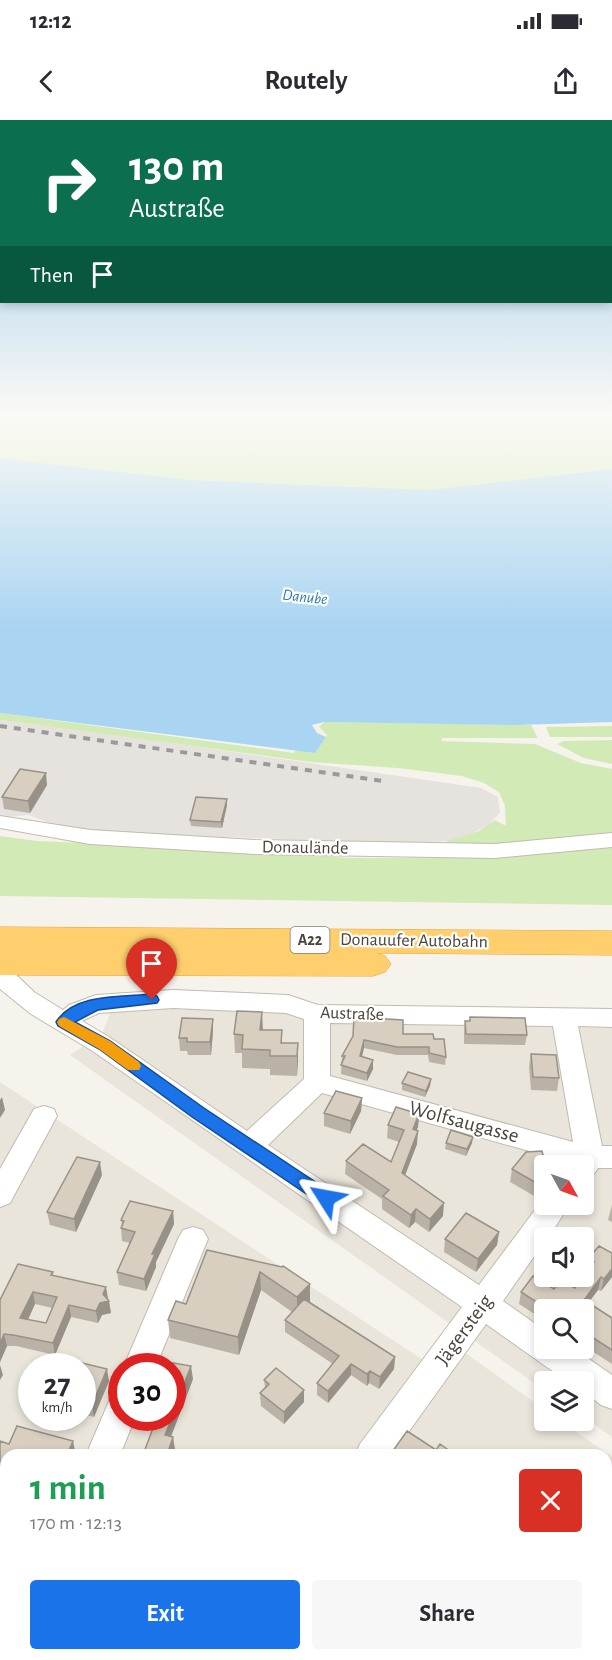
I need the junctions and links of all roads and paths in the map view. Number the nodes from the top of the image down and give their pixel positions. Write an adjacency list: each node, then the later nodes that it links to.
1 (0, 822): 2 (street, Donaulände)
2 (612, 840)
3 (612, 943): 4 (highway, Donauufer Autobahn / A22)
4 (7, 962): 5 (highway, Donauufer Autobahn / A22); 9 (street)
5 (612, 964)
6 (317, 1014): 7 (street, Austraße); 9 (street, Austraße); 10 (street)
7 (564, 1017): 8 (street, Austraße); 13 (street)
8 (612, 1018)
9 (64, 1022): 12 (street)
10 (317, 1082): 12 (street); 13 (street, Wolfsaugasse)
11 (44, 1116): 14 (street)
12 (249, 1146): 17 (street)
13 (599, 1162)
14 (0, 1195)
15 (548, 1215): 17 (street, Jägersteig)
16 (192, 1239): 19 (street)
17 (483, 1303): 18 (street); 24 (street, Jägersteig)
18 (534, 1339)
19 (145, 1353)
20 (562, 1359): 21 (street)
21 (612, 1394)
22 (113, 1431): 23 (street)
23 (106, 1449)
24 (376, 1449)

